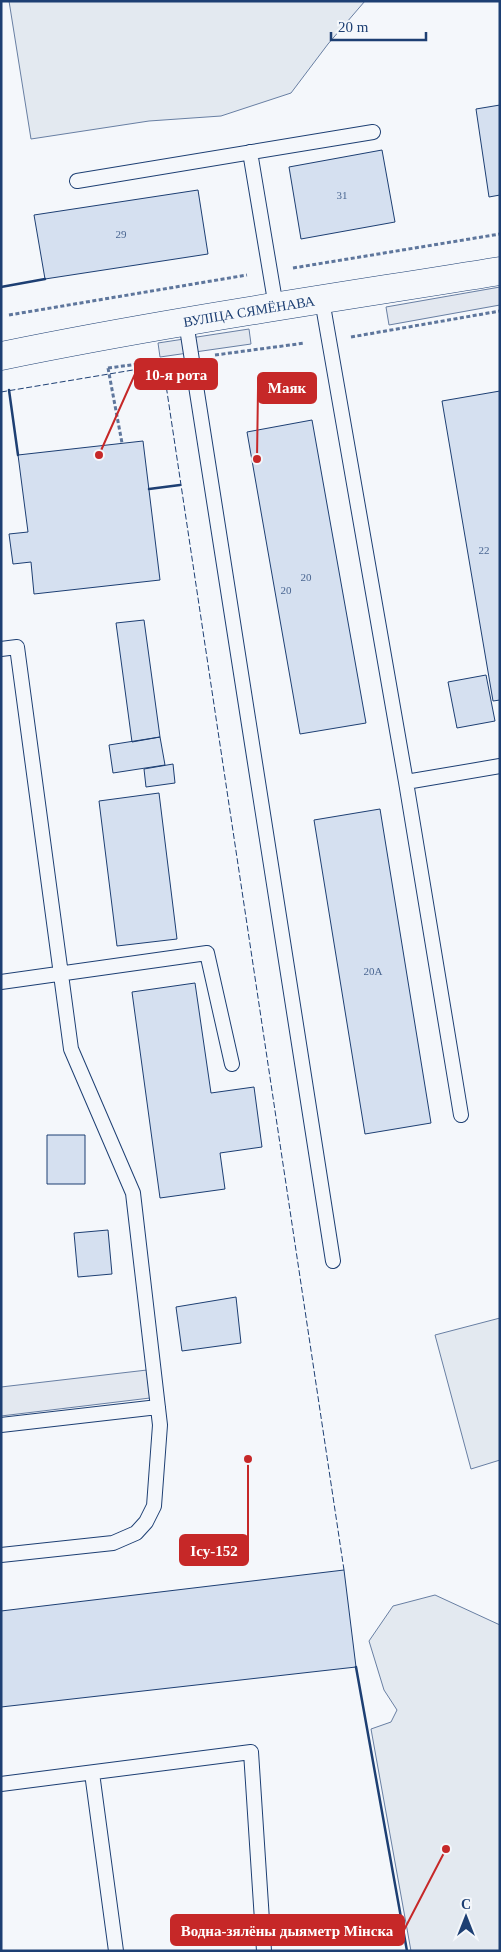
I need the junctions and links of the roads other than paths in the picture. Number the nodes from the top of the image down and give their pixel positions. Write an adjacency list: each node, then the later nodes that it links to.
1 (373, 132): 2 (lane)
2 (250, 152): 3 (lane); 6 (lane)
3 (77, 181)
4 (500, 271): 5 (street, ВУЛІЦА СЯМЁНАВА)
5 (322, 300): 6 (street, ВУЛІЦА СЯМЁНАВА); 11 (lane)
6 (276, 307): 7 (street, ВУЛІЦА СЯМЁНАВА)
7 (186, 322): 8 (street, ВУЛІЦА СЯМЁНАВА); 16 (lane)
8 (1, 356)
9 (1, 649): 12 (lane)
10 (500, 766): 11 (lane)
11 (406, 782): 15 (lane)
12 (61, 974): 13 (lane); 14 (lane); 17 (lane)
13 (1, 982)
14 (232, 1064)
15 (461, 1115)
16 (333, 1262)
17 (158, 1407): 18 (lane); 19 (lane)
18 (1, 1425)
19 (1, 1556)
20 (92, 1773): 21 (lane); 22 (lane); 23 (lane)
21 (1, 1784)
22 (116, 1951)
23 (264, 1951)

